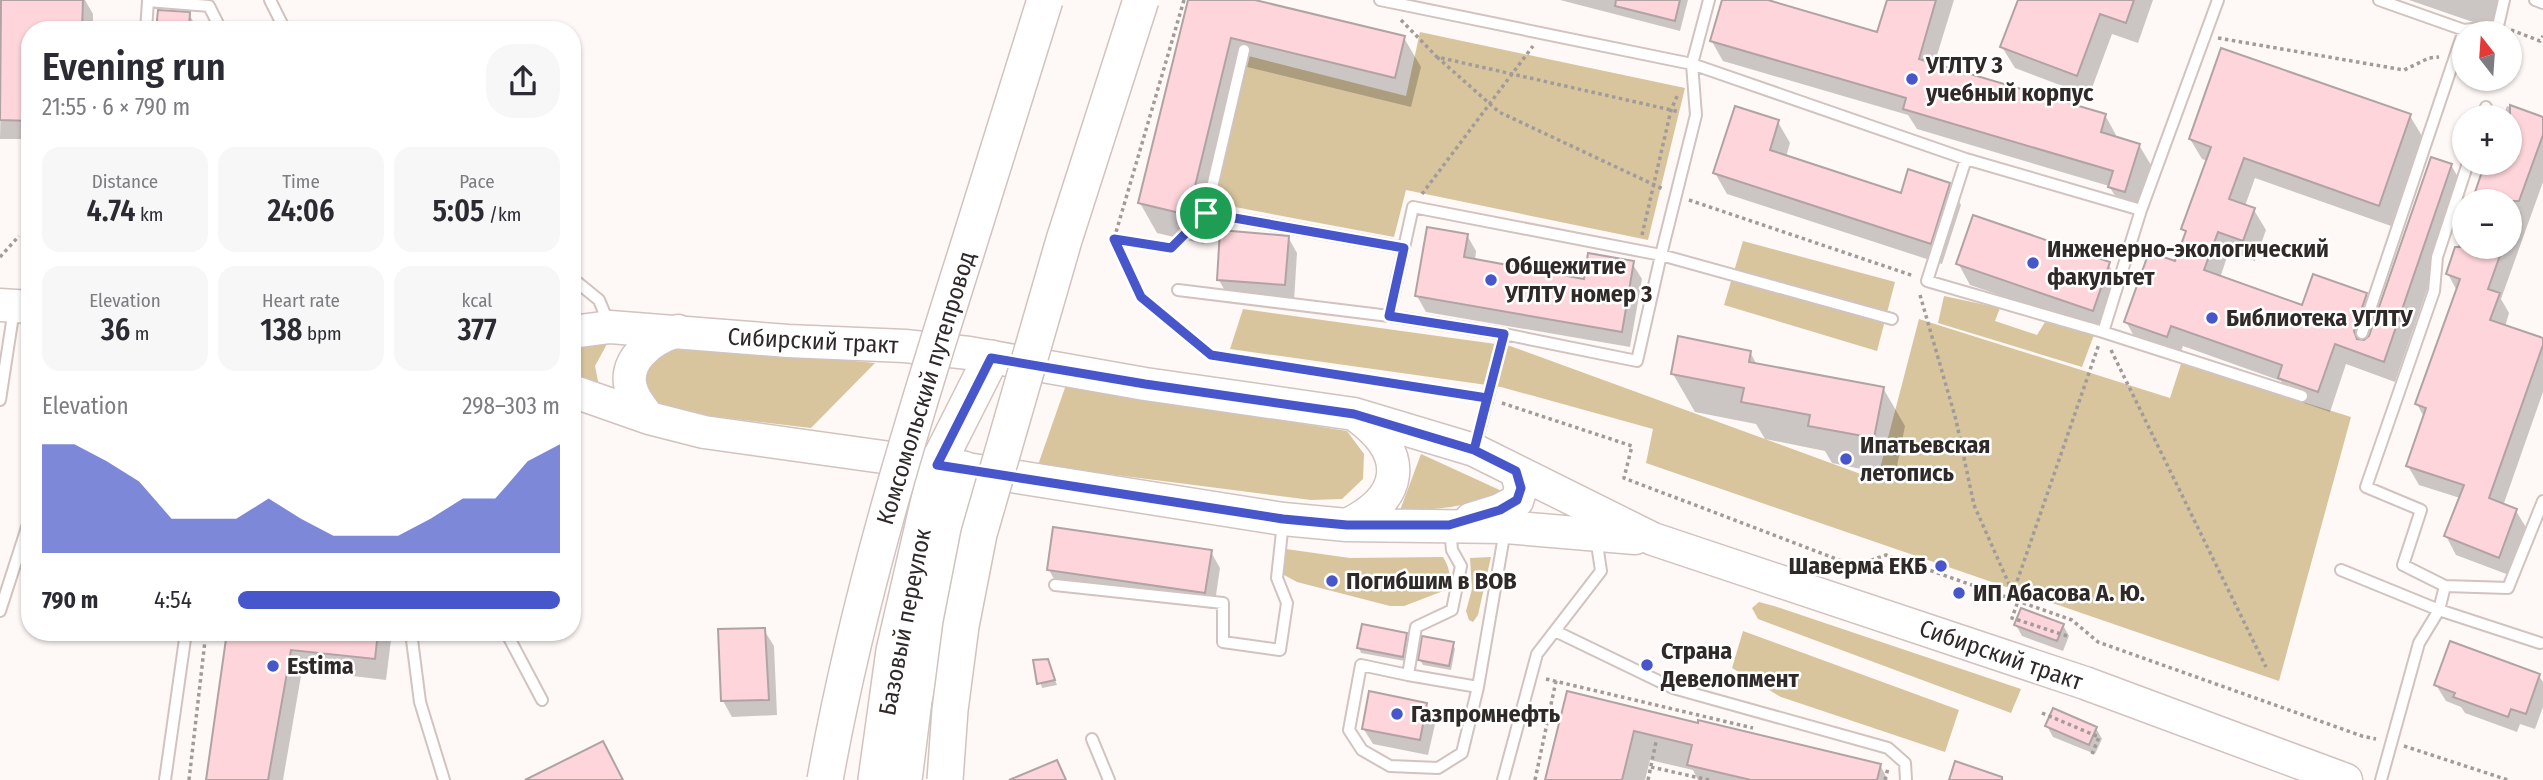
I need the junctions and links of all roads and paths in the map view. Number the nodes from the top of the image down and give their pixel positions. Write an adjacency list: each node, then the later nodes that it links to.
1 (270, 0): 14 (lane)
2 (1045, 0): 100 (main road, Комсомольский путепровод, bridge)
3 (1141, 0): 103 (main road, bridge)
4 (1184, 0): 34 (path)
5 (1381, 0): 17 (lane); 25 (path)
6 (1709, 0): 23 (lane)
7 (2218, 0): 19 (lane)
8 (2378, 0): 16 (lane)
9 (2504, 0): 15 (lane)
10 (2535, 0): 11 (lane)
11 (2543, 3)
12 (147, 21): 13 (lane)
13 (216, 21)
14 (280, 21)
15 (2499, 21)
16 (2452, 26)
17 (1542, 33): 23 (lane); 25 (path)
18 (2522, 35): 20 (path)
19 (2206, 36): 22 (path); 31 (lane)
20 (2543, 36)
21 (1244, 50): 32 (lane)
22 (2452, 55)
23 (1692, 64): 26 (path); 27 (lane); 28 (lane)
24 (2452, 64): 49 (lane)
25 (1511, 74): 26 (path); 30 (path)
26 (1671, 110): 27 (path); 36 (path)
27 (1696, 115): 37 (lane)
28 (1966, 159): 31 (lane); 48 (lane)
29 (2464, 175): 71 (lane)
30 (1413, 207): 35 (lane); 36 (lane)
31 (2141, 210): 48 (lane)
32 (1206, 213): 34 (path); 35 (lane)
33 (19, 236): 38 (path)
34 (1114, 239): 54 (path)
35 (1404, 248): 43 (lane)
36 (1638, 251): 37 (lane)
37 (1661, 255): 44 (lane); 50 (lane)
38 (0, 257)
39 (1917, 284): 72 (path)
40 (581, 285): 45 (lane)
41 (1178, 290): 43 (lane)
42 (15, 306): 55 (lane)
43 (1389, 316): 50 (lane)
44 (1892, 319)
45 (610, 327): 46 (main road, Сибирский тракт); 47 (main road, Сибирский тракт)
46 (581, 330)
47 (678, 331): 51 (main road, Сибирский тракт); 57 (main road)
48 (2103, 332): 53 (lane); 72 (path); 83 (path)
49 (2362, 333)
50 (1504, 334): 54 (lane)
51 (991, 358): 56 (main road, Сибирский тракт); 59 (main road, Комсомольский путепровод)
52 (581, 394): 57 (main road, Сибирский тракт)
53 (2302, 396)
54 (1487, 398): 58 (lane); 73 (path)
55 (0, 400)
56 (1354, 414): 58 (main road, Сибирский тракт); 63 (main road)
57 (649, 418): 59 (main road, Сибирский тракт)
58 (1474, 450): 60 (main road, Сибирский тракт)
59 (950, 467): 62 (main road, Сибирский тракт); 101 (main road, Базовый переулок); 102 (main road, Базовый переулок)
60 (1516, 471): 64 (main road); 67 (main road, Сибирский тракт)
61 (2543, 500): 71 (lane)
62 (1283, 519): 63 (main road, Сибирский тракт); 70 (lane)
63 (1347, 525): 64 (main road, Сибирский тракт)
64 (1449, 525): 65 (main road, Сибирский тракт); 84 (lane)
65 (1505, 527): 66 (main road, Сибирский тракт); 87 (lane)
66 (1596, 534): 67 (main road, Сибирский тракт); 76 (lane)
67 (1653, 540): 111 (main road, Сибирский тракт)
68 (21, 546): 75 (lane)
69 (2341, 570): 74 (lane)
70 (1055, 585)
71 (2445, 586): 74 (lane)
72 (2013, 593): 73 (path)
73 (2018, 601): 77 (path); 93 (path)
74 (2439, 610): 82 (lane); 93 (lane)
75 (0, 611)
76 (1555, 631): 85 (lane); 110 (lane)
77 (2067, 636)
78 (185, 641): 97 (lane)
79 (205, 641): 98 (path)
80 (412, 641): 99 (lane)
81 (511, 641): 88 (lane)
82 (2540, 643)
83 (2266, 667)
84 (1408, 676): 87 (lane); 87 (lane)
85 (1531, 676): 86 (path); 105 (lane)
86 (1556, 681): 90 (path); 106 (path)
87 (1478, 687)
88 (542, 700)
89 (2042, 713): 94 (path)
90 (1756, 729)
91 (1091, 738): 104 (lane)
92 (1656, 742): 96 (path)
93 (2392, 743): 112 (lane); 113 (path)
94 (2092, 754)
95 (1889, 761): 109 (path)
96 (1651, 767): 107 (path); 108 (path)
97 (165, 780)
98 (189, 780)
99 (444, 780)
100 (825, 780)
101 (876, 780)
102 (904, 780)
103 (945, 780)
104 (1109, 780)
105 (1503, 780)
106 (1535, 780)
107 (1648, 780)
108 (1710, 780)
109 (1885, 780)
110 (1906, 780)
111 (2346, 780)
112 (2381, 780)
113 (2508, 780)

